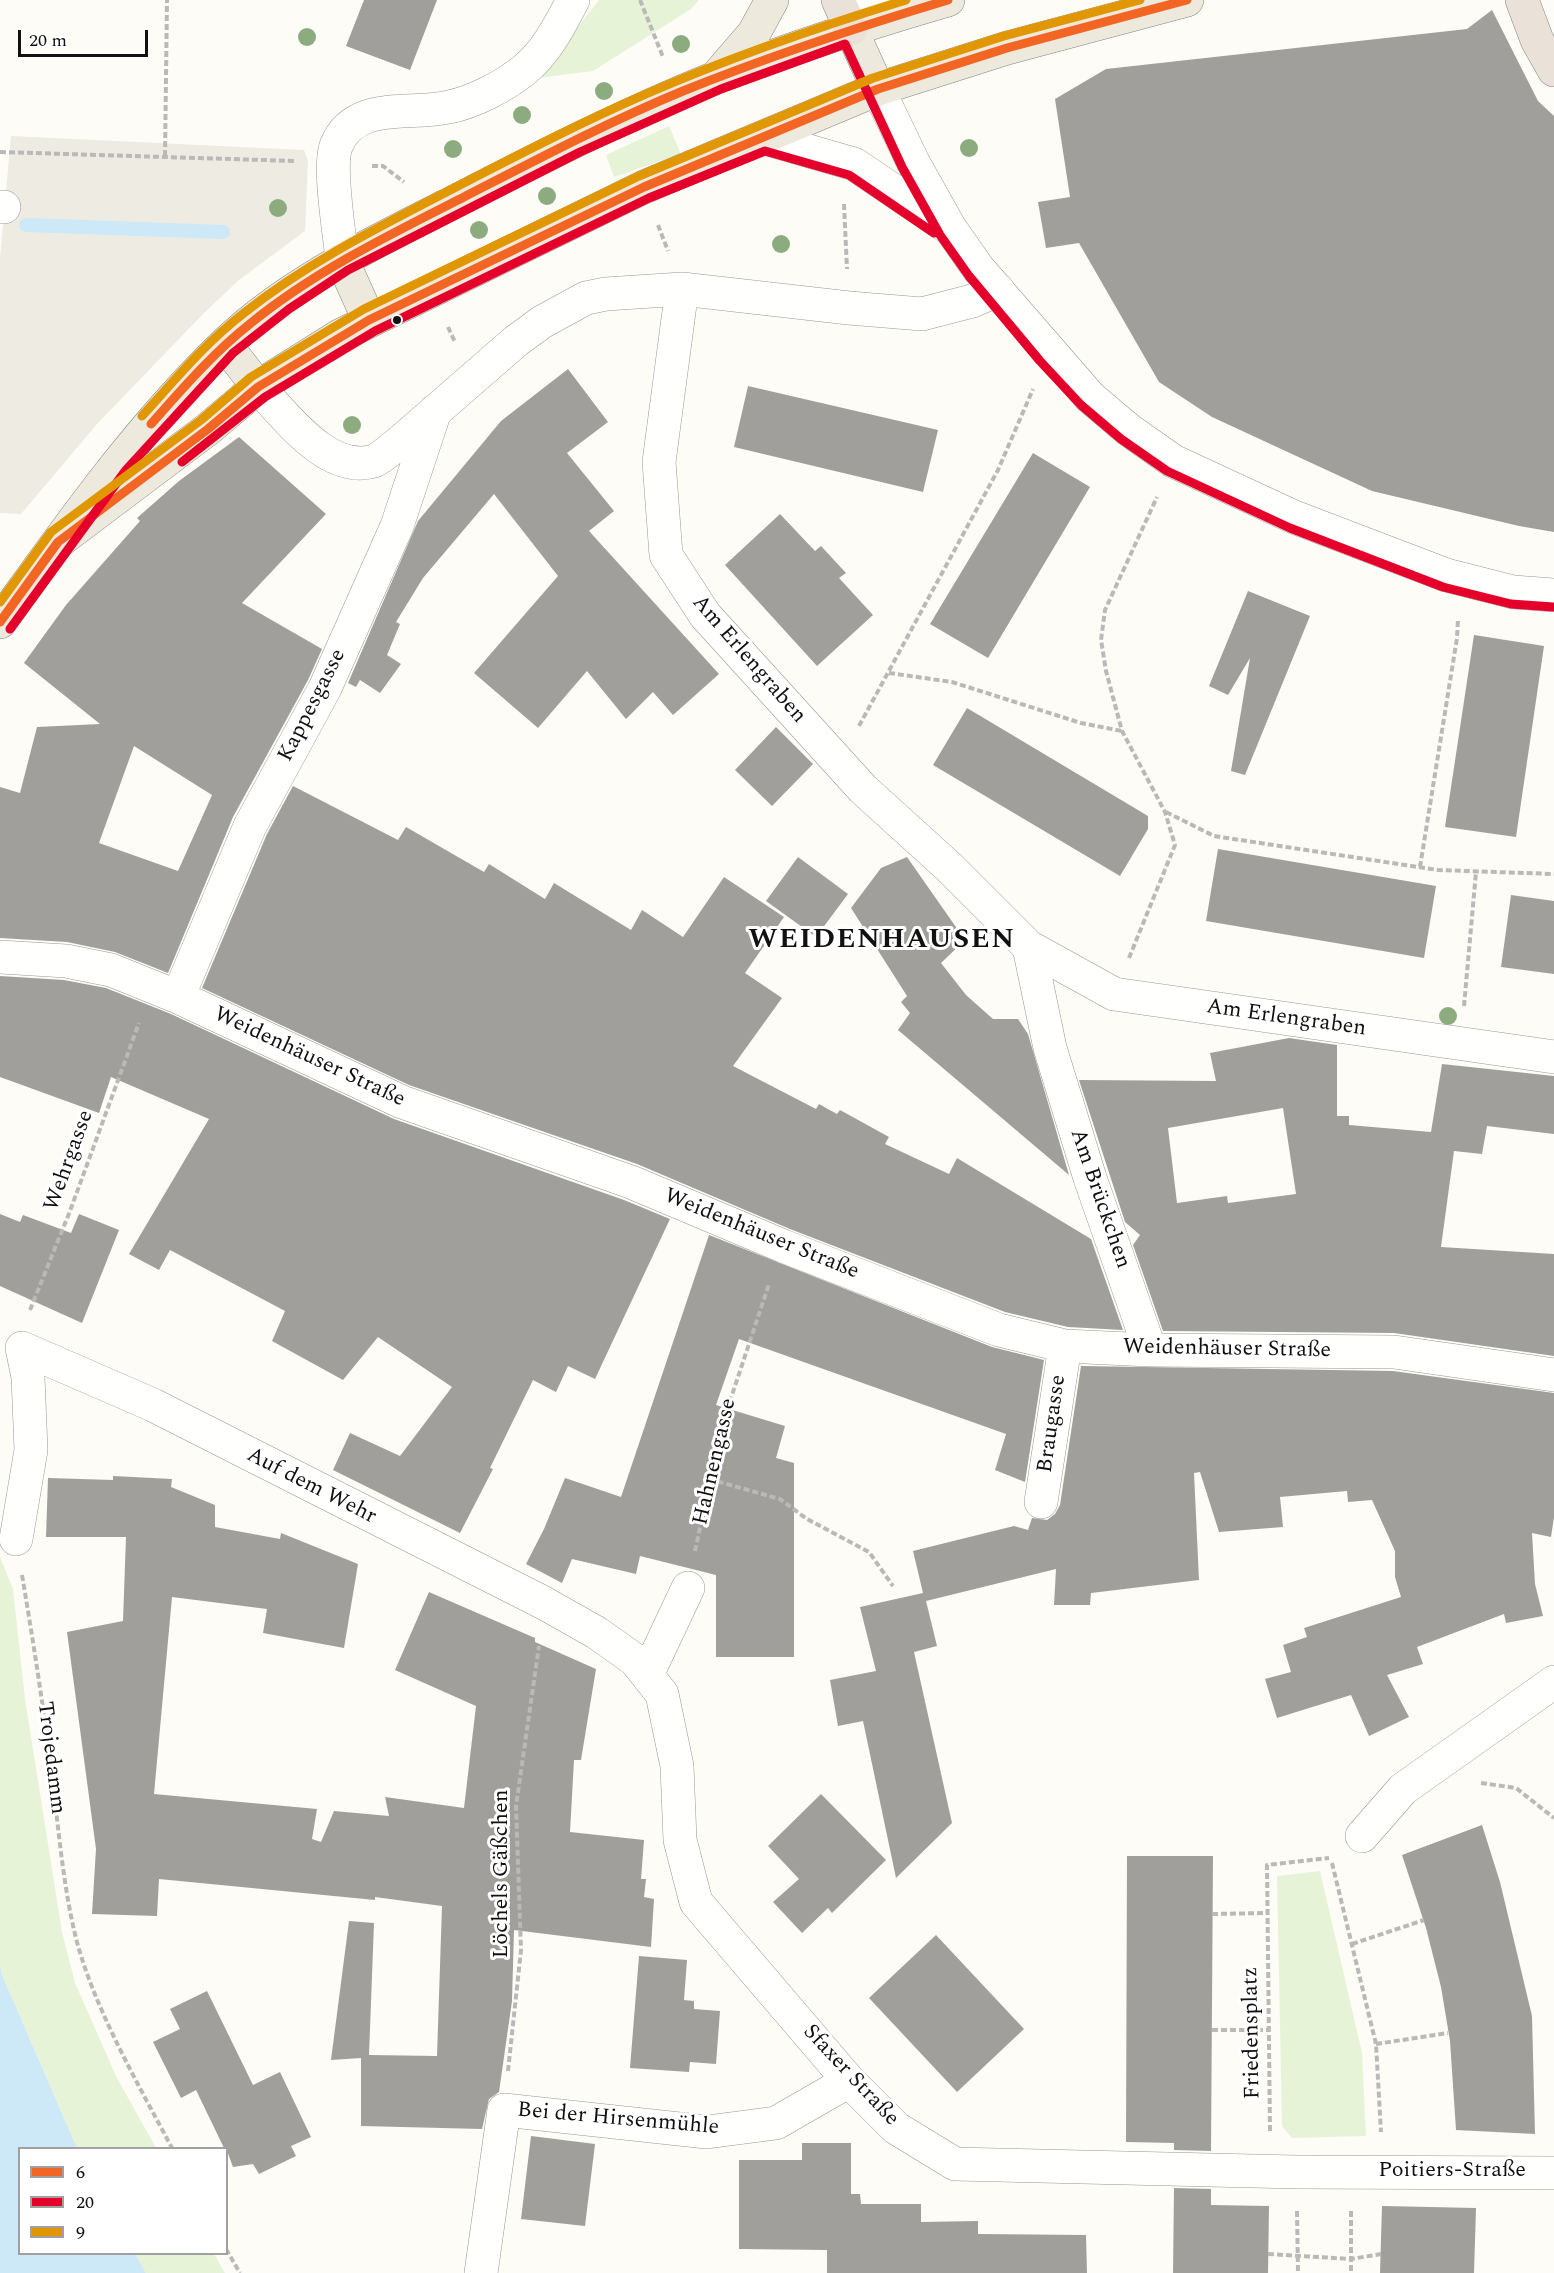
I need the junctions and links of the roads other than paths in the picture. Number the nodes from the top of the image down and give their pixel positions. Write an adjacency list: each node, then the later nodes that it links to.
1 (573, 0): 13 (street)
2 (772, 0): 9 (main road)
3 (877, 0): 7 (street)
4 (948, 0): 7 (main road)
5 (1187, 0): 10 (main road)
6 (1522, 0): 8 (highway)
7 (844, 14): 9 (main road); 10 (main road)
8 (1554, 70)
9 (716, 78): 13 (main road)
10 (878, 89): 11 (main road); 12 (street)
11 (764, 138): 12 (street); 16 (main road)
12 (950, 228): 15 (street)
13 (342, 261): 16 (main road); 17 (main road)
14 (682, 289): 15 (street); 19 (street); 23 (street, Am Erlengraben)
15 (998, 290): 21 (street)
16 (369, 320): 18 (main road)
17 (225, 344): 18 (main road); 20 (main road)
18 (258, 387): 19 (street); 20 (main road)
19 (435, 410): 25 (street, Kappesgasse)
20 (58, 542): 22 (main road)
21 (1554, 596)
22 (0, 622)
23 (1029, 947): 26 (street, Am Erlengraben); 28 (street, Am Brückchen)
24 (0, 957): 25 (street, Weidenhäuser Straße)
25 (165, 991): 27 (street, Weidenhäuser Straße)
26 (1554, 1057)
27 (1065, 1346): 28 (street, Weidenhäuser Straße); 30 (street, Braugasse)
28 (1150, 1350): 29 (street, Weidenhäuser Straße)
29 (1554, 1375)
30 (1041, 1502)
31 (16, 1539): 33 (street, Auf dem Wehr)
32 (688, 1588): 34 (street)
33 (597, 1633): 34 (street, Sfaxer Straße)
34 (647, 1675): 37 (street, Sfaxer Straße)
35 (1554, 1682): 36 (street)
36 (1362, 1836)
37 (849, 2080): 38 (street, Sfaxer Straße); 40 (street, Bei der Hirsenmühle)
38 (1350, 2172): 39 (street, Poitiers-Straße)
39 (1554, 2173)
40 (480, 2273)

